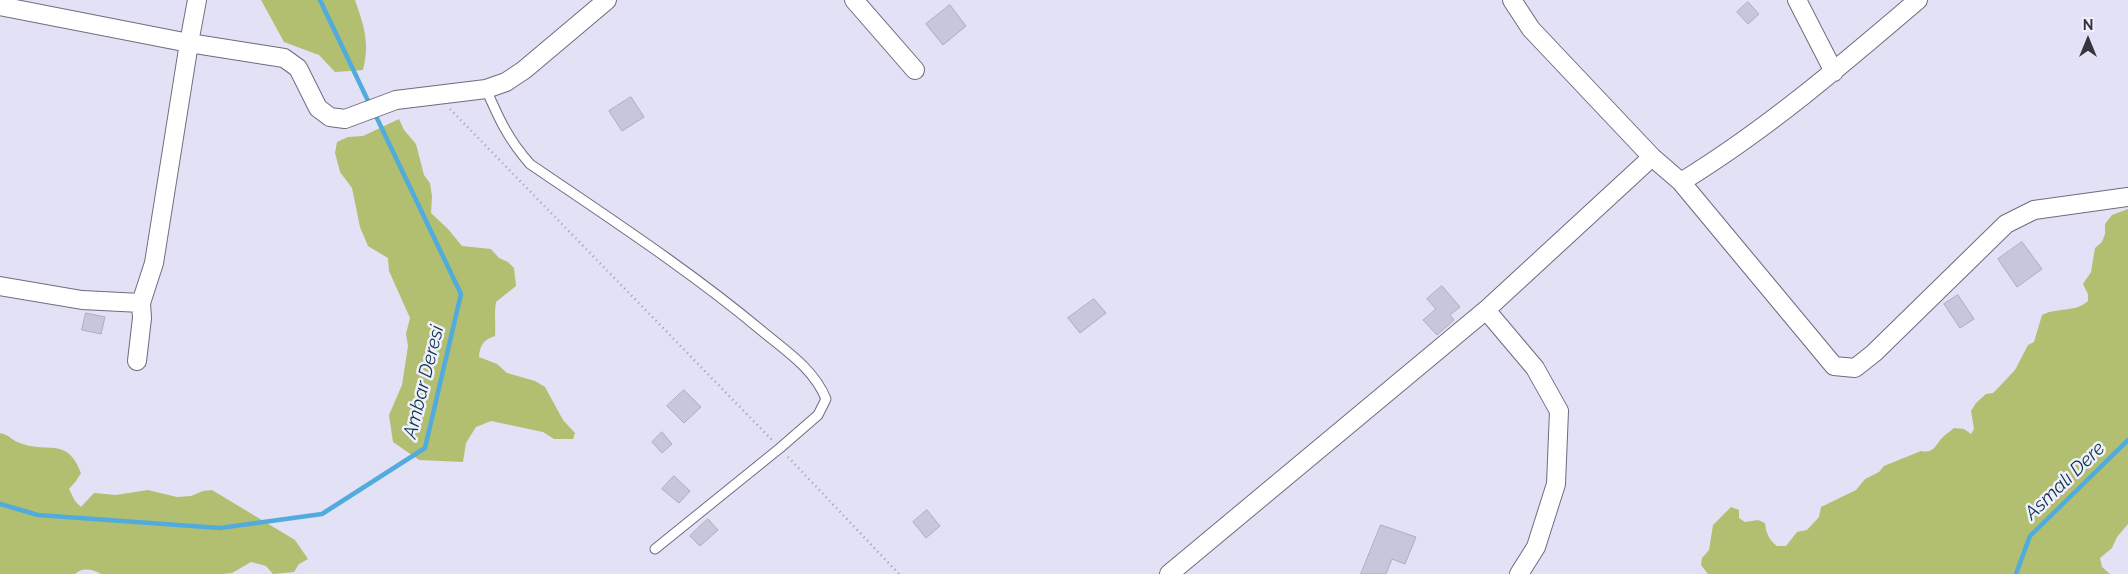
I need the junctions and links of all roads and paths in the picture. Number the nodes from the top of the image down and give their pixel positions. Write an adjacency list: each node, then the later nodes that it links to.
1 (197, 0): 8 (street)
2 (607, 0): 11 (street)
3 (854, 0): 9 (street)
4 (1512, 0): 13 (street)
5 (1797, 0): 10 (street)
6 (1918, 0): 10 (street)
7 (0, 6): 8 (street)
8 (189, 43): 12 (street); 17 (street)
9 (915, 70)
10 (1834, 72): 14 (street)
11 (486, 88): 12 (street); 20 (lane)
12 (435, 94): 20 (path)
13 (1652, 158): 14 (street); 18 (street)
14 (1681, 182): 15 (street)
15 (2128, 197)
16 (0, 286): 17 (street)
17 (141, 303): 19 (street)
18 (1486, 310): 23 (street); 24 (street)
19 (137, 361)
20 (780, 448): 21 (lane); 22 (path)
21 (655, 549)
22 (899, 574)
23 (1168, 574)
24 (1519, 574)

